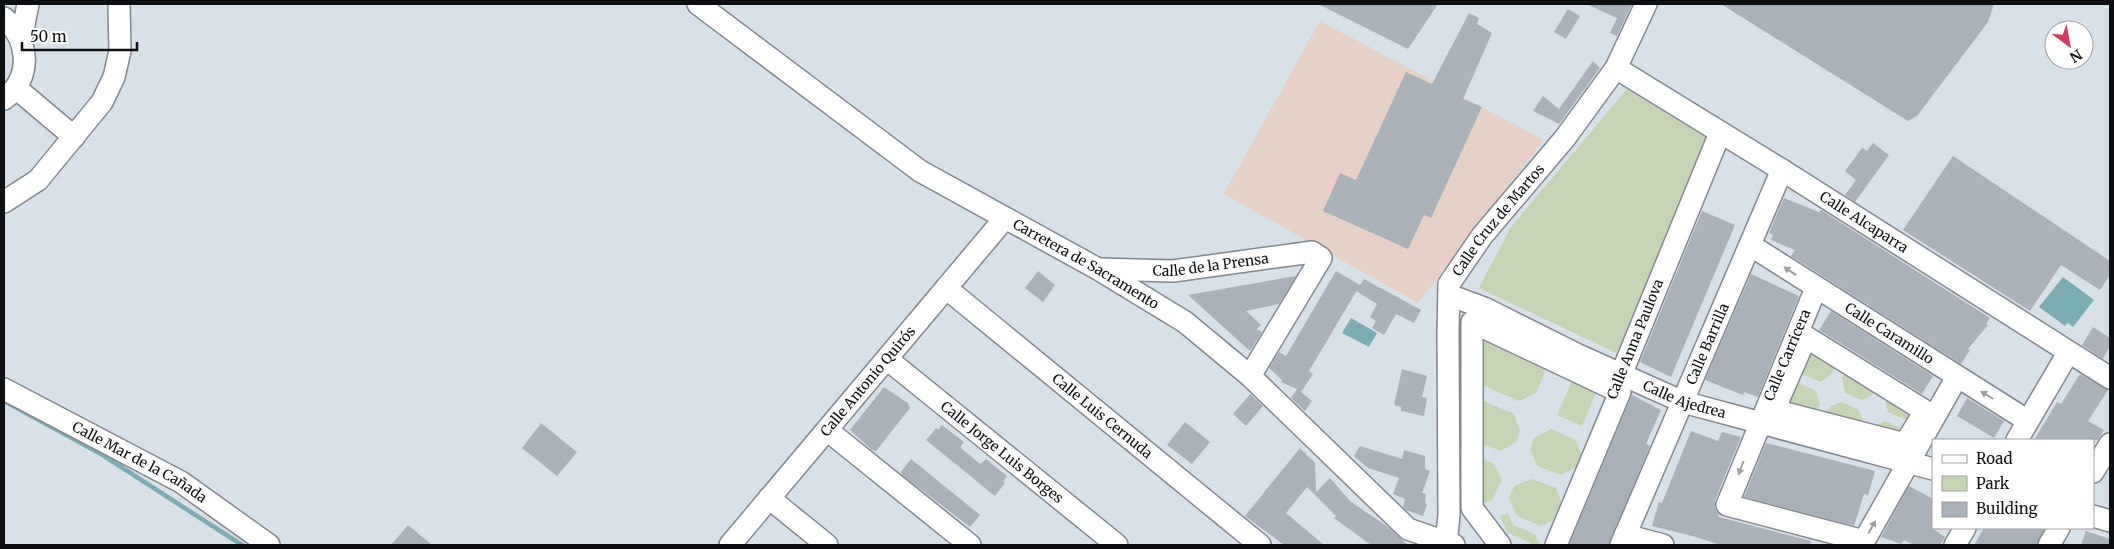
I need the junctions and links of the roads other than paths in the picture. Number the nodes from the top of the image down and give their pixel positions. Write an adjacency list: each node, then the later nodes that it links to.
1 (28, 4): 6 (street)
2 (119, 4): 10 (street)
3 (698, 4): 13 (street, Carretera de Sacramento)
4 (1646, 4): 7 (street, Calle Cruz de Martos)
5 (4, 18): 6 (street)
6 (21, 40): 8 (street)
7 (1616, 68): 9 (street, Calle Alcaparra); 18 (street, Calle Cruz de Martos)
8 (10, 93): 10 (street)
9 (1720, 133): 11 (street, Calle Alcaparra); 24 (street, Calle Anna Paulova)
10 (74, 137): 12 (street)
11 (1782, 170): 14 (street, Calle Barrilla); 19 (street, Calle Alcaparra)
12 (4, 202)
13 (1005, 218): 15 (street, Carretera de Sacramento); 16 (street, Calle Antonio Quirós)
14 (1750, 245): 17 (street, Calle Caramillo, one-way to 14); 26 (street, Calle Barrilla)
15 (1098, 269): 21 (street, Carretera de Sacramento); 21 (street, Calle de la Prensa)
16 (946, 288): 20 (street, Calle Antonio Quirós); 48 (street, Calle Luis Cernuda)
17 (1816, 288): 22 (street, Calle Caramillo); 29 (street, Calle Carricera)
18 (1449, 295): 24 (street, Calle Ajedrea); 42 (street, Calle Cruz de Martos)
19 (2068, 352): 23 (street, Calle Alcaparra); 28 (street)
20 (887, 359): 30 (street, Calle Antonio Quirós); 47 (street, Calle Jorge Luis Borges)
21 (1250, 376): 42 (street, Carretera de Sacramento)
22 (1957, 377): 28 (street, Calle Caramillo, one-way to 22); 33 (street)
23 (2110, 378)
24 (1618, 382): 26 (street, Calle Ajedrea); 49 (street); 50 (street, Calle Anna Paulova); 51 (street)
25 (4, 389): 43 (street, Calle Mar de la Cañada)
26 (1683, 402): 29 (street, Calle Ajedrea); 41 (street, Calle Barrilla)
27 (1924, 411): 27 (street)
28 (2028, 421): 31 (street)
29 (1759, 423): 33 (street, Calle Ajedrea); 33 (street, Calle Carricera, one-way to 33)
30 (827, 430): 36 (street, Calle Antonio Quirós); 46 (street)
31 (2018, 439)
32 (2110, 444): 35 (street)
33 (1907, 462): 34 (street, Calle Ajedrea)
34 (1932, 469)
35 (2094, 470)
36 (769, 498): 44 (street, Calle Antonio Quirós); 45 (street)
37 (2094, 516): 38 (street)
38 (2110, 521)
39 (1964, 529): 53 (street)
40 (2058, 529): 54 (street)
41 (1623, 540): 52 (street)
42 (1449, 544)
43 (270, 545)
44 (730, 545)
45 (826, 545)
46 (970, 545)
47 (1117, 545)
48 (1260, 545)
49 (1500, 545)
50 (1551, 545)
51 (1556, 545)
52 (1663, 545)
53 (1955, 545)
54 (2048, 545)

